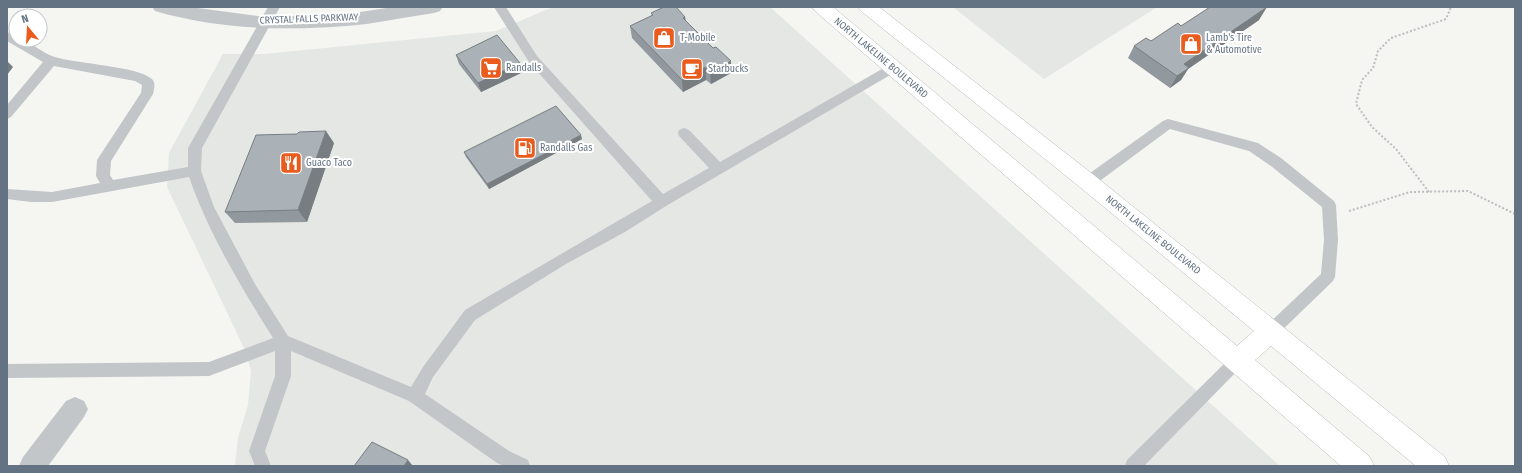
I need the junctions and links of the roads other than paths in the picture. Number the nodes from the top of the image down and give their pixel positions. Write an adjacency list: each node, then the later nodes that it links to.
1 (161, 7): 7 (street, CRYSTAL FALLS PARKWAY)
2 (274, 7): 7 (lane)
3 (434, 7): 7 (street, CRYSTAL FALLS PARKWAY)
4 (500, 7): 18 (lane)
5 (821, 7): 10 (main road, NORTH LAKELINE BOULEVARD)
6 (867, 7): 15 (main road, NORTH LAKELINE BOULEVARD)
7 (265, 22): 14 (lane)
8 (7, 36): 9 (lane)
9 (51, 61): 11 (lane); 16 (lane)
10 (893, 68): 13 (lane); 21 (main road, NORTH LAKELINE BOULEVARD)
11 (7, 114)
12 (684, 132): 13 (lane)
13 (719, 169): 18 (lane)
14 (194, 171): 16 (lane); 20 (lane)
15 (1088, 182): 19 (main road, NORTH LAKELINE BOULEVARD); 19 (lane)
16 (110, 186): 17 (lane)
17 (7, 194)
18 (661, 202): 23 (lane)
19 (1271, 331): 21 (main road); 30 (main road, NORTH LAKELINE BOULEVARD)
20 (282, 341): 22 (lane); 23 (lane); 26 (lane)
21 (1237, 361): 28 (lane); 29 (main road, NORTH LAKELINE BOULEVARD)
22 (7, 371)
23 (415, 396): 27 (lane)
24 (75, 408): 25 (street)
25 (32, 466)
26 (263, 466)
27 (522, 466)
28 (1133, 466)
29 (1361, 466)
30 (1436, 466)

